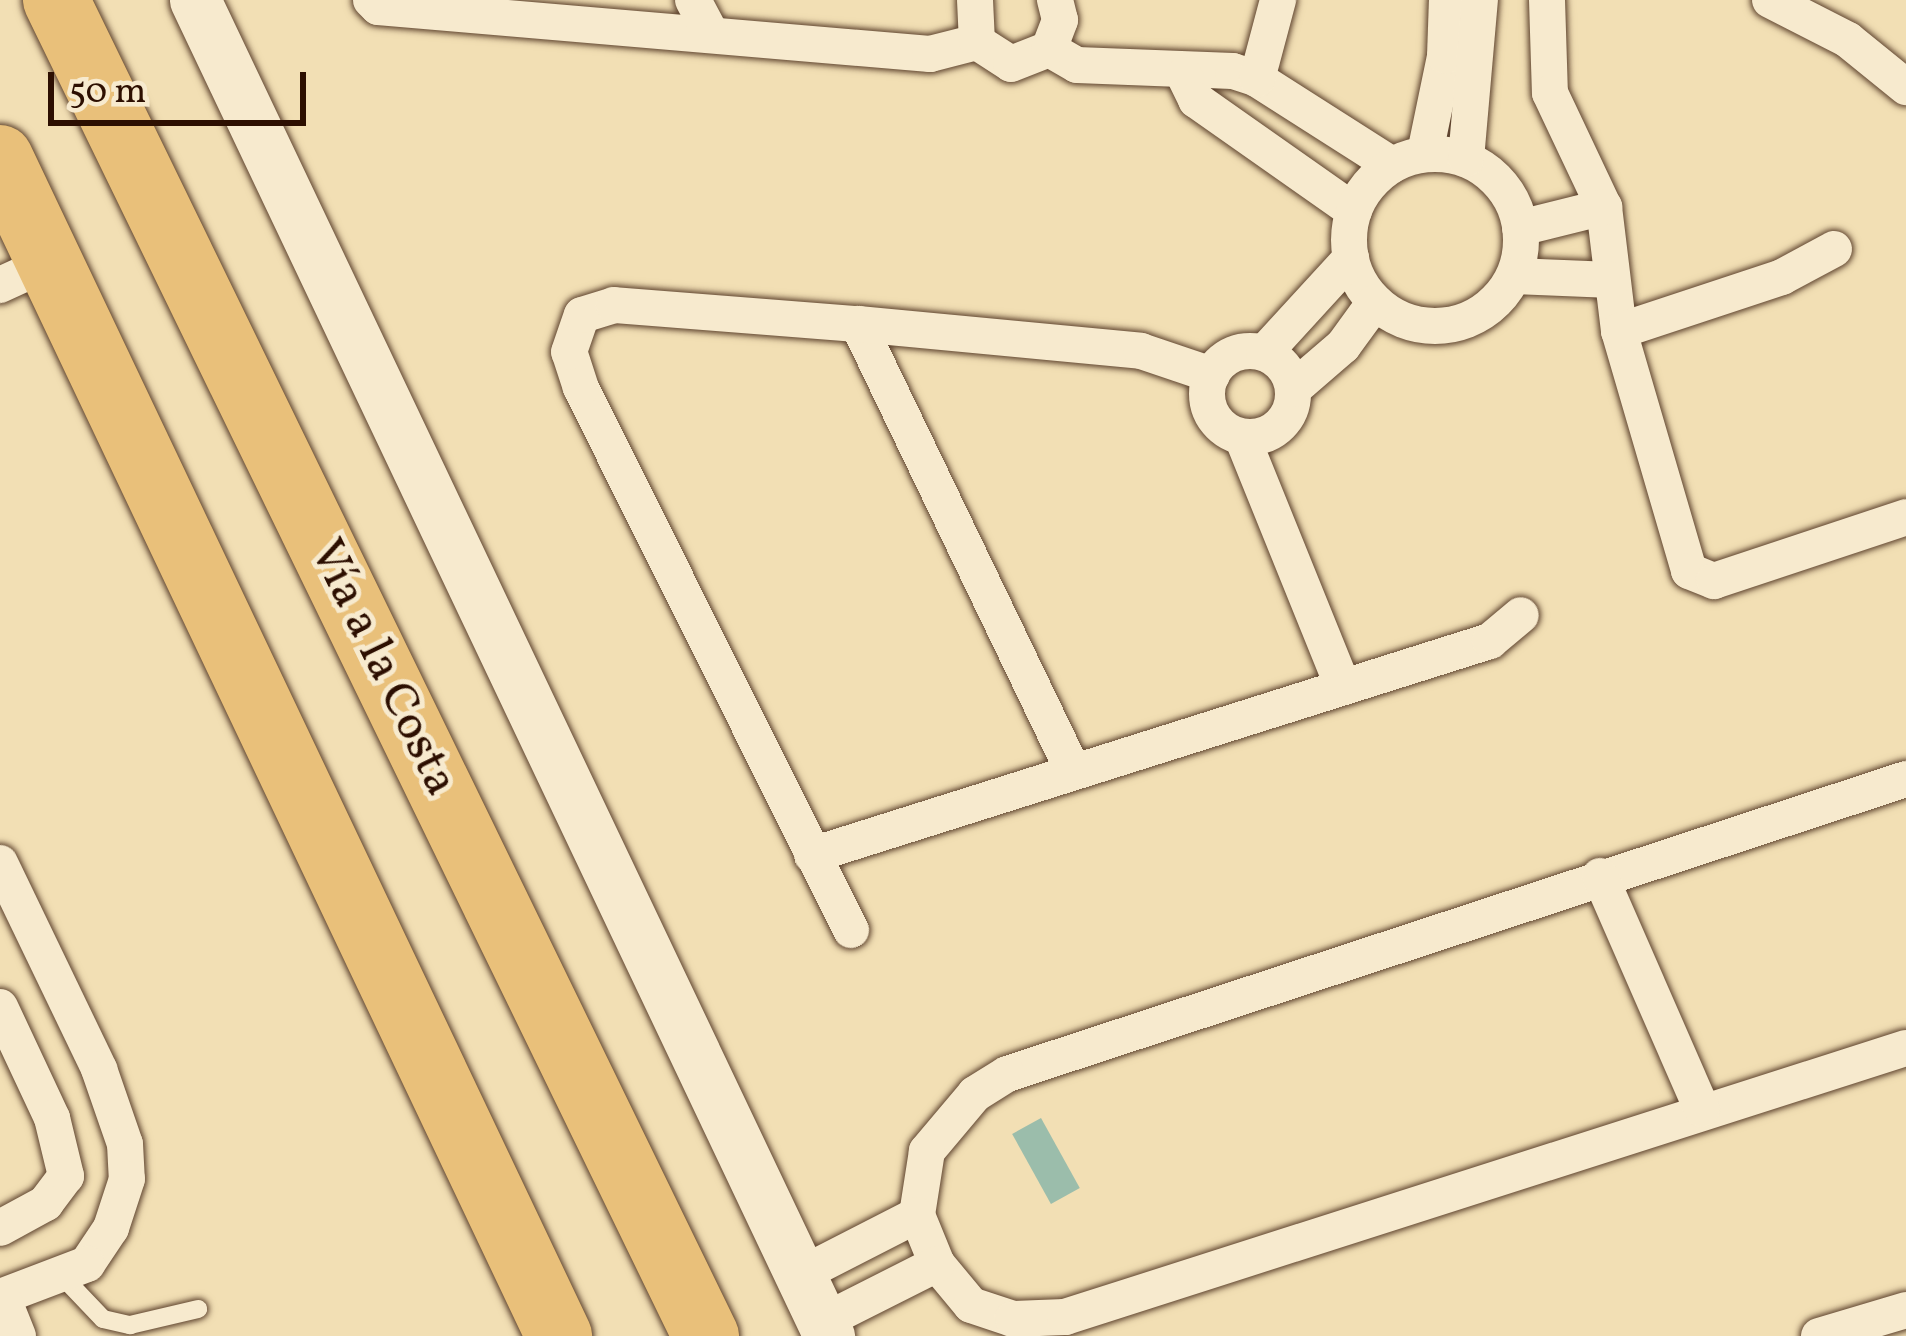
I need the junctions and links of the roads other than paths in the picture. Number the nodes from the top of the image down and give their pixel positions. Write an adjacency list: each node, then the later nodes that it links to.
1 (56, 0): 57 (highway, Vía a la Costa)
2 (196, 0): 49 (street)
3 (370, 0): 11 (street)
4 (975, 0): 12 (street)
5 (1055, 0): 13 (street)
6 (1278, 0): 15 (street)
7 (1447, 0): 17 (street)
8 (1480, 0): 18 (street)
9 (1547, 0): 19 (street)
10 (1769, 0): 16 (street)
11 (702, 16): 12 (street)
12 (977, 42): 13 (street)
13 (1049, 49): 14 (street)
14 (1184, 75): 15 (street); 20 (street)
15 (1257, 79): 17 (street)
16 (1906, 87)
17 (1408, 159): 18 (street); 20 (street)
18 (1466, 159): 22 (street)
19 (1604, 207): 22 (street); 26 (street)
20 (1354, 211): 24 (street)
21 (15, 226): 56 (highway)
22 (1520, 228): 25 (street)
23 (1834, 249): 29 (street)
24 (1351, 258): 27 (street); 30 (street)
25 (1514, 276): 26 (street); 27 (street)
26 (1612, 280): 29 (street)
27 (1375, 302): 32 (street)
28 (858, 324): 31 (street); 37 (street); 39 (street)
29 (1619, 331): 34 (street)
30 (1264, 353): 31 (street); 32 (street)
31 (1212, 375): 33 (street)
32 (1293, 389): 33 (street)
33 (1242, 437): 36 (street)
34 (1906, 518)
35 (1521, 614): 36 (street)
36 (1343, 687): 37 (street)
37 (1074, 772): 39 (street)
38 (1906, 779): 41 (street)
39 (812, 854): 42 (street)
40 (0, 863): 50 (street)
41 (1600, 876): 45 (street); 46 (street)
42 (851, 930)
43 (0, 1007): 47 (street)
44 (1906, 1048): 45 (street)
45 (1702, 1109): 48 (street)
46 (917, 1215): 48 (street); 49 (street)
47 (0, 1228)
48 (937, 1264): 54 (street)
49 (800, 1275): 54 (street)
50 (63, 1277): 51 (street); 52 (lane)
51 (1, 1297): 55 (street)
52 (198, 1309)
53 (1906, 1311): 58 (street)
54 (826, 1329)
55 (18, 1336)
56 (559, 1336)
57 (706, 1336)
58 (1819, 1336)

